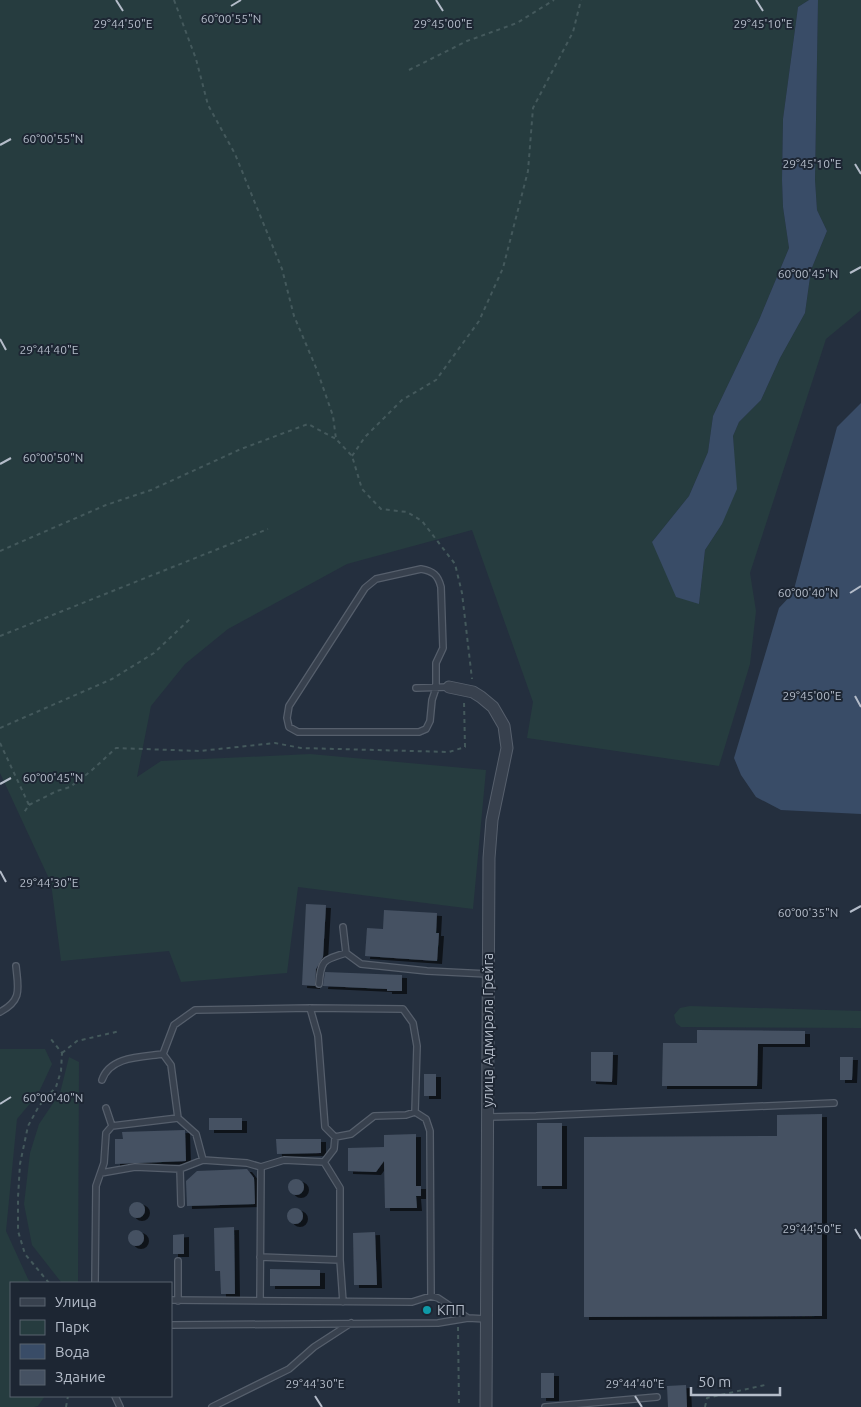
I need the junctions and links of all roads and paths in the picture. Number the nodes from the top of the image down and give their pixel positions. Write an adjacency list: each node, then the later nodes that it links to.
1 (174, 0): 5 (path)
2 (554, 0): 4 (path)
3 (581, 0): 6 (path)
4 (409, 70)
5 (336, 439): 6 (path); 8 (path)
6 (352, 456): 14 (path)
7 (268, 530): 10 (path)
8 (0, 551)
9 (190, 620): 15 (path)
10 (0, 636)
11 (449, 687): 13 (lane); 14 (street, улица Адмирала Грейга)
12 (416, 688): 13 (lane)
13 (436, 688): 13 (lane)
14 (468, 691): 17 (path); 22 (street, улица Адмирала Грейга)
15 (0, 728)
16 (0, 743): 17 (path)
17 (29, 805): 18 (path)
18 (23, 814)
19 (343, 927): 20 (lane)
20 (346, 953): 22 (lane); 23 (lane)
21 (16, 966): 25 (lane)
22 (488, 974): 34 (street, улица Адмирала Грейга)
23 (319, 984)
24 (310, 1008): 29 (lane); 33 (lane); 37 (lane)
25 (0, 1012)
26 (120, 1031): 28 (path)
27 (50, 1038): 28 (path)
28 (62, 1053): 47 (path)
29 (163, 1054): 30 (lane); 35 (lane)
30 (102, 1080)
31 (834, 1103): 34 (lane)
32 (106, 1108): 36 (lane)
33 (414, 1112): 37 (lane); 49 (lane)
34 (488, 1117): 54 (street, улица Адмирала Грейга)
35 (178, 1118): 36 (lane); 38 (lane)
36 (112, 1126): 42 (lane)
37 (335, 1138): 39 (lane)
38 (203, 1160): 40 (lane); 41 (lane)
39 (324, 1162): 40 (lane); 45 (lane)
40 (261, 1168): 44 (lane)
41 (180, 1169): 42 (lane); 43 (lane)
42 (101, 1173): 48 (lane)
43 (181, 1204)
44 (260, 1257): 45 (lane); 51 (lane)
45 (340, 1260): 52 (lane)
46 (178, 1261): 50 (lane)
47 (48, 1282)
48 (95, 1282)
49 (431, 1296): 52 (lane); 53 (lane)
50 (174, 1300): 51 (lane)
51 (260, 1301): 52 (lane)
52 (343, 1302)
53 (468, 1318): 54 (lane); 55 (lane)
54 (486, 1319): 62 (street, улица Адмирала Грейга)
55 (458, 1320): 56 (lane); 61 (path)
56 (351, 1323): 57 (lane); 60 (lane)
57 (172, 1324)
58 (765, 1385): 64 (path)
59 (657, 1397): 63 (lane)
60 (212, 1407)
61 (459, 1407)
62 (486, 1407)
63 (544, 1407)
64 (705, 1407)

